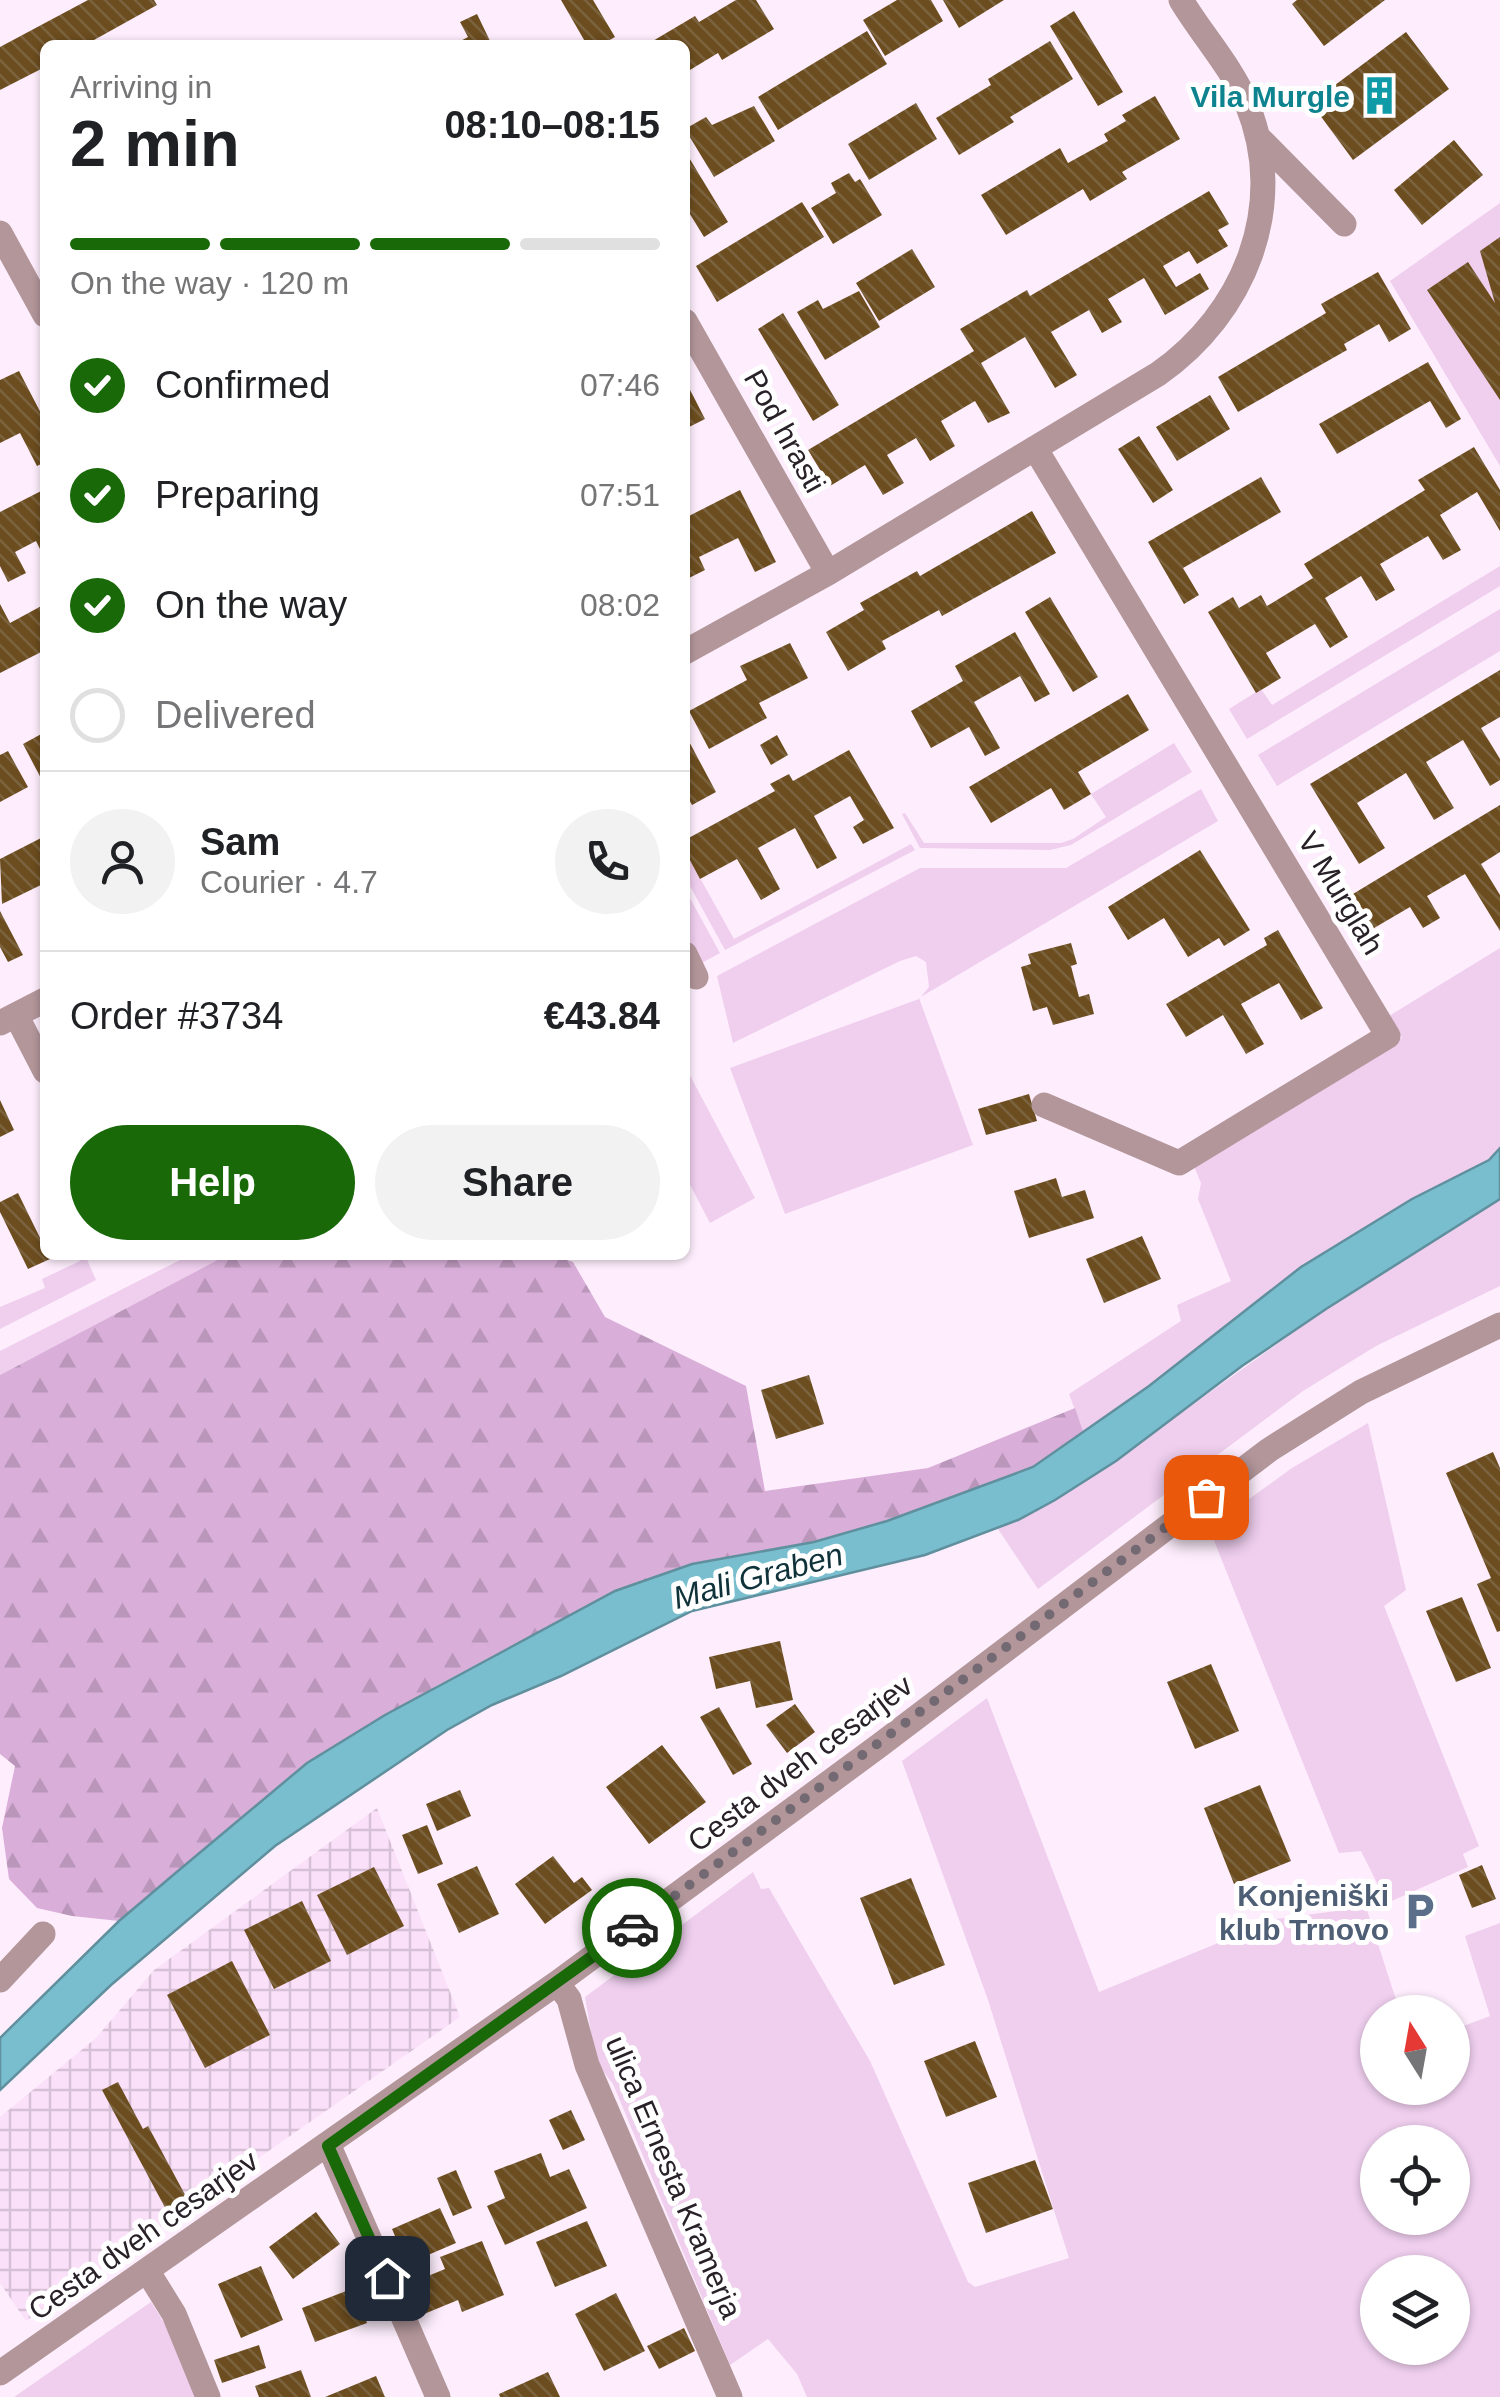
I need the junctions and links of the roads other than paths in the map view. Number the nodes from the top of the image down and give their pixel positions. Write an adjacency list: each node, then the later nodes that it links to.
1 (1186, 2): 2 (street)
2 (1257, 136): 3 (street); 7 (street)
3 (1344, 224)
4 (0, 232): 5 (street)
5 (40, 306)
6 (690, 330): 8 (street, Pod hrasti)
7 (1035, 448): 8 (street); 13 (street, V Murglah)
8 (828, 573): 9 (street)
9 (690, 649)
10 (40, 1003): 11 (street)
11 (8, 1019): 12 (street)
12 (40, 1064)
13 (1044, 1104)
14 (1500, 1325): 17 (street, Cesta dveh cesarjev)
15 (43, 1934): 16 (street)
16 (0, 1980)
17 (557, 1983): 18 (street, Cesta dveh cesarjev); 23 (street, ulica Ernesta Kramerja)
18 (328, 2146): 19 (street, Cesta dveh cesarjev); 22 (street)
19 (148, 2272): 20 (street, Cesta dveh cesarjev); 21 (street)
20 (0, 2374)
21 (208, 2397)
22 (438, 2397)
23 (730, 2397)

